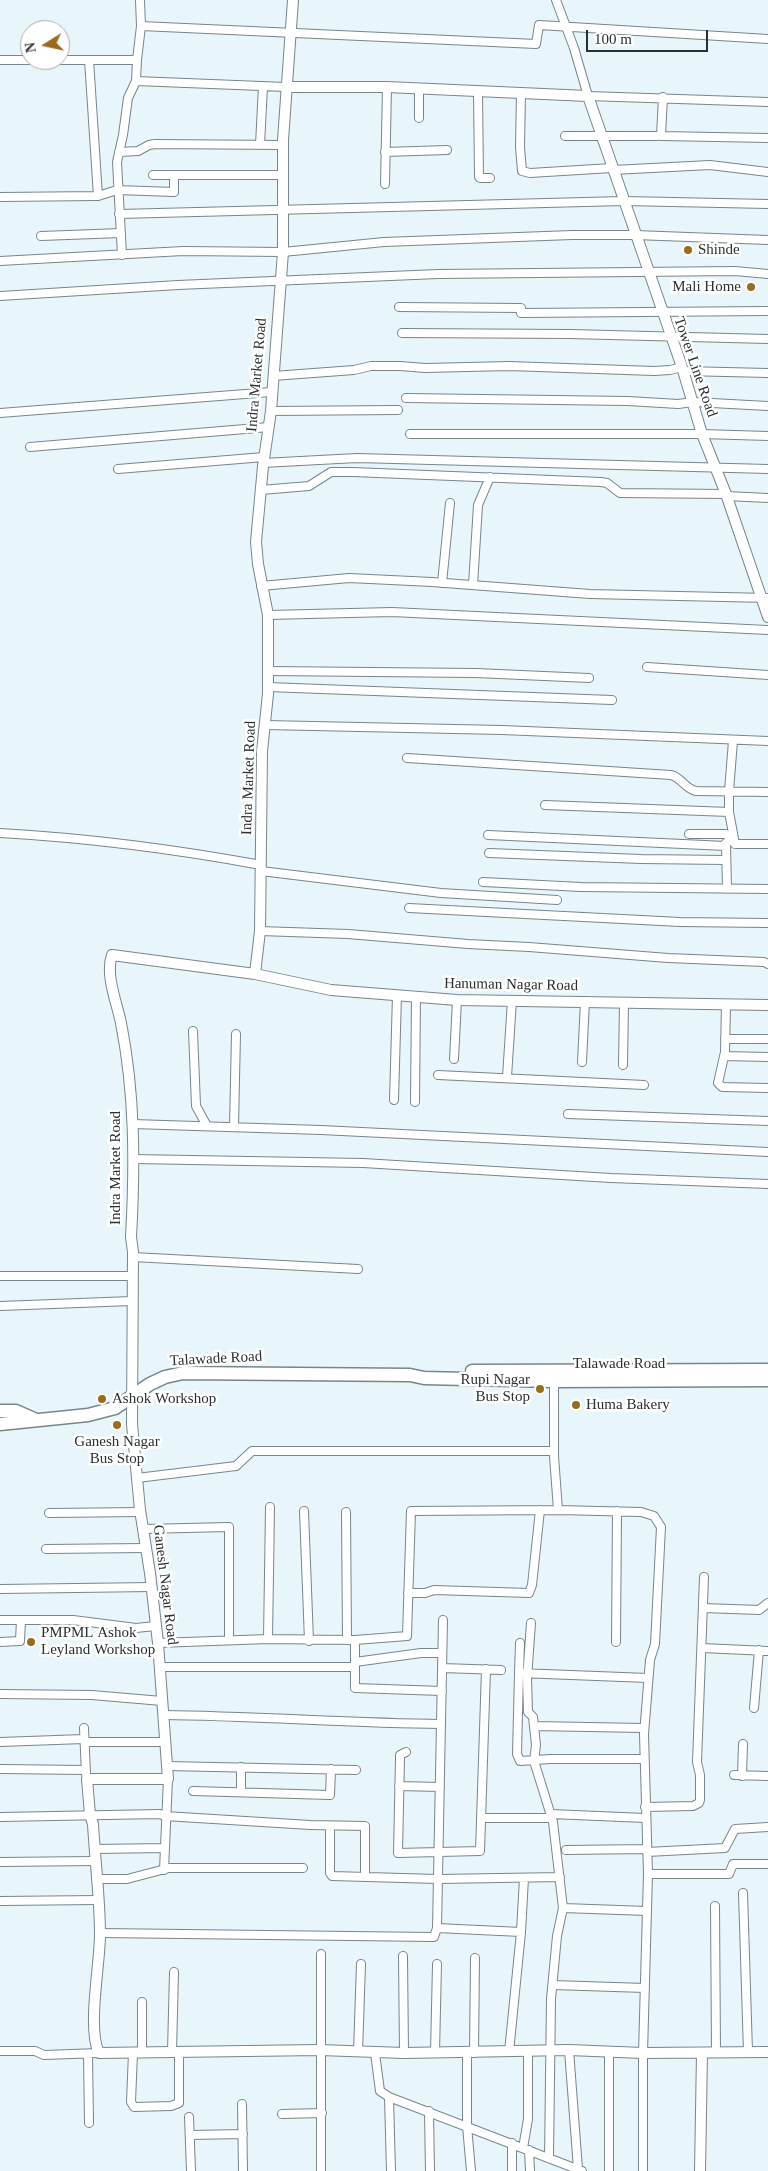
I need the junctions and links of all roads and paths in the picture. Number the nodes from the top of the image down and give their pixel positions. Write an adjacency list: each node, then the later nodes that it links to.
1 (140, 0): 4 (street)
2 (293, 0): 6 (street, Indra Market Road)
3 (556, 0): 5 (street)
4 (141, 26): 6 (street); 10 (street)
5 (566, 27): 6 (street); 7 (street); 18 (street)
6 (290, 32): 13 (street, Indra Market Road)
7 (768, 39)
8 (0, 60): 9 (street)
9 (89, 60): 10 (street); 39 (street)
10 (137, 60): 11 (street)
11 (136, 81): 12 (street); 29 (street)
12 (263, 86): 13 (street); 26 (street)
13 (286, 87): 14 (street); 27 (street, Indra Market Road)
14 (387, 87): 15 (street); 30 (street)
15 (419, 89): 16 (street); 21 (street)
16 (478, 92): 17 (street); 36 (street)
17 (520, 93): 18 (street); 31 (street)
18 (588, 96): 19 (street); 24 (street, Tower Line Road)
19 (663, 97): 20 (street); 25 (street)
20 (768, 102)
21 (419, 118)
22 (565, 136): 24 (street)
23 (657, 136): 24 (street)
24 (602, 137): 31 (street, Tower Line Road)
25 (768, 138)
26 (260, 145): 27 (street); 29 (street)
27 (283, 146): 35 (street, Indra Market Road)
28 (447, 150): 30 (street)
29 (119, 152): 38 (street)
30 (385, 152): 37 (street)
31 (613, 169): 32 (street); 41 (street, Tower Line Road)
32 (768, 172)
33 (153, 175): 34 (street)
34 (174, 175): 35 (street); 38 (street)
35 (282, 175): 43 (street, Indra Market Road)
36 (490, 178)
37 (384, 184)
38 (117, 190): 39 (street); 44 (street)
39 (98, 196): 40 (street)
40 (0, 197)
41 (624, 201): 42 (street); 43 (street); 46 (street, Tower Line Road)
42 (768, 204)
43 (282, 211): 44 (street); 49 (street, Indra Market Road)
44 (119, 214): 45 (street)
45 (121, 233): 47 (street); 50 (street)
46 (635, 234): 48 (street); 49 (street); 52 (street, Tower Line Road)
47 (40, 236)
48 (768, 240)
49 (283, 252): 50 (street); 54 (street, Indra Market Road)
50 (122, 255): 51 (street)
51 (0, 261)
52 (648, 272): 53 (street); 54 (street); 57 (street, Tower Line Road)
53 (768, 274)
54 (280, 281): 55 (street); 64 (street, Indra Market Road)
55 (0, 296)
56 (399, 307): 57 (street)
57 (661, 310): 58 (street); 60 (street, Tower Line Road)
58 (768, 311)
59 (402, 333): 60 (street)
60 (670, 338): 61 (street); 62 (street, Tower Line Road)
61 (768, 339)
62 (682, 369): 63 (street); 64 (street); 67 (street, Tower Line Road)
63 (768, 373)
64 (273, 376): 65 (street, Indra Market Road)
65 (272, 392): 70 (street, Indra Market Road); 71 (street)
66 (406, 398): 67 (street)
67 (693, 402): 68 (street); 74 (street, Tower Line Road)
68 (768, 406)
69 (398, 410): 70 (street)
70 (271, 411): 72 (street, Indra Market Road)
71 (0, 413)
72 (269, 427): 76 (street); 77 (street, Indra Market Road)
73 (410, 434): 74 (street)
74 (702, 434): 75 (street); 78 (street, Tower Line Road)
75 (768, 436)
76 (30, 447)
77 (264, 460): 78 (street); 79 (street); 82 (street, Indra Market Road)
78 (716, 468): 80 (street); 83 (street, Tower Line Road)
79 (118, 469)
80 (768, 469)
81 (490, 477): 82 (street); 83 (street); 87 (street)
82 (261, 490): 88 (street, Indra Market Road)
83 (726, 495): 84 (street); 89 (street, Tower Line Road)
84 (768, 498)
85 (450, 503): 86 (street)
86 (442, 582): 87 (street); 88 (street)
87 (473, 585): 89 (street)
88 (261, 586): 90 (street, Indra Market Road)
89 (764, 597): 91 (street, Tower Line Road)
90 (268, 615): 92 (street); 94 (street, Indra Market Road)
91 (768, 617)
92 (768, 630)
93 (646, 667): 95 (street)
94 (268, 671): 96 (street); 97 (street, Indra Market Road)
95 (768, 675)
96 (589, 678)
97 (268, 688): 98 (street); 99 (street, Indra Market Road)
98 (612, 700)
99 (265, 725): 100 (street); 116 (street, Indra Market Road)
100 (733, 741): 101 (street); 103 (street)
101 (768, 741)
102 (407, 758): 103 (street)
103 (729, 791): 104 (street); 106 (street)
104 (768, 792)
105 (545, 805): 106 (street)
106 (729, 812): 111 (street)
107 (0, 833): 116 (street)
108 (689, 834): 109 (street)
109 (726, 834): 111 (street); 113 (street)
110 (488, 835): 113 (street)
111 (735, 844): 112 (street)
112 (768, 844)
113 (726, 846): 115 (street)
114 (488, 853): 115 (street)
115 (726, 860): 119 (street)
116 (261, 868): 120 (street); 123 (street, Indra Market Road)
117 (483, 882): 119 (street)
118 (768, 888): 119 (street)
119 (727, 889)
120 (558, 900)
121 (409, 908): 122 (street)
122 (768, 923)
123 (260, 931): 124 (street); 125 (street, Indra Market Road)
124 (768, 964)
125 (256, 974): 126 (street, Hanuman Nagar Road); 151 (street, Indra Market Road)
126 (397, 995): 127 (street, Hanuman Nagar Road); 147 (street)
127 (416, 996): 128 (street, Hanuman Nagar Road); 148 (street)
128 (457, 1000): 129 (street, Hanuman Nagar Road); 140 (street)
129 (512, 1000): 130 (street, Hanuman Nagar Road); 144 (street)
130 (585, 1001): 131 (street, Hanuman Nagar Road); 141 (street)
131 (624, 1002): 132 (street, Hanuman Nagar Road); 142 (street)
132 (726, 1004): 133 (street, Hanuman Nagar Road); 136 (street)
133 (768, 1005)
134 (193, 1031): 152 (street)
135 (236, 1034): 153 (street)
136 (725, 1039): 137 (street); 138 (street)
137 (768, 1039)
138 (724, 1056): 139 (street); 146 (street)
139 (768, 1057)
140 (454, 1059)
141 (582, 1062)
142 (623, 1065)
143 (438, 1075): 144 (street)
144 (507, 1077): 145 (street)
145 (644, 1085)
146 (768, 1088)
147 (394, 1100)
148 (415, 1102)
149 (568, 1114): 150 (street)
150 (768, 1121)
151 (133, 1124): 152 (street); 155 (street, Indra Market Road)
152 (207, 1126): 153 (street)
153 (234, 1127): 154 (street)
154 (768, 1152)
155 (133, 1159): 156 (street); 157 (street, Indra Market Road)
156 (768, 1184)
157 (133, 1257): 158 (street); 160 (street, Indra Market Road)
158 (358, 1269)
159 (0, 1276): 160 (street)
160 (132, 1276): 161 (street, Indra Market Road)
161 (132, 1301): 162 (street); 166 (street, Indra Market Road)
162 (0, 1306)
163 (768, 1370): 164 (main road, Talawade Road)
164 (554, 1376): 165 (main road, Talawade Road); 166 (main road, Talawade Road); 170 (street)
165 (768, 1380)
166 (133, 1395): 168 (main road, Talawade Road); 171 (street, Ganesh Nagar Road)
167 (0, 1411): 168 (main road, Talawade Road)
168 (34, 1419): 169 (main road, Talawade Road)
169 (0, 1424)
170 (554, 1451): 171 (street); 175 (street)
171 (137, 1478): 177 (street, Ganesh Nagar Road)
172 (270, 1507): 194 (street)
173 (304, 1510): 197 (street)
174 (540, 1510): 175 (street); 186 (street); 186 (street)
175 (558, 1510): 176 (street)
176 (617, 1511): 200 (street); 212 (street)
177 (141, 1512): 179 (street); 180 (street, Ganesh Nagar Road)
178 (346, 1512): 196 (street)
179 (50, 1513)
180 (144, 1529): 181 (street, Ganesh Nagar Road); 195 (street)
181 (146, 1548): 182 (street); 184 (street, Ganesh Nagar Road)
182 (46, 1549)
183 (704, 1577): 188 (street)
184 (152, 1587): 185 (street); 193 (street, Ganesh Nagar Road)
185 (0, 1589)
186 (408, 1593): 196 (street)
187 (768, 1602): 188 (street)
188 (703, 1608): 202 (street)
189 (0, 1620): 190 (street)
190 (20, 1620): 193 (street); 198 (street)
191 (443, 1620): 205 (street)
192 (531, 1623): 211 (street)
193 (155, 1626): 201 (street, Ganesh Nagar Road)
194 (268, 1639): 195 (street); 197 (street)
195 (229, 1640): 201 (street)
196 (351, 1640): 197 (street); 206 (street)
197 (309, 1641)
198 (0, 1642)
199 (520, 1642): 211 (street)
200 (616, 1642)
201 (158, 1643): 207 (street, Ganesh Nagar Road)
202 (702, 1648): 203 (street); 241 (street)
203 (759, 1650): 204 (street); 216 (street)
204 (768, 1651)
205 (442, 1653): 206 (street); 208 (street)
206 (355, 1665): 207 (street); 213 (street)
207 (160, 1668): 215 (street, Ganesh Nagar Road)
208 (442, 1668): 209 (street); 213 (street)
209 (486, 1669): 210 (street); 246 (street)
210 (501, 1670)
211 (523, 1673): 212 (street); 219 (street); 228 (street)
212 (648, 1678): 221 (street)
213 (442, 1691): 218 (street)
214 (0, 1694): 215 (street)
215 (162, 1701): 217 (street, Ganesh Nagar Road)
216 (754, 1708)
217 (163, 1715): 218 (street); 224 (street, Ganesh Nagar Road)
218 (441, 1724): 238 (street)
219 (534, 1726): 221 (street); 228 (street)
220 (84, 1728): 222 (street)
221 (644, 1728): 227 (street)
222 (84, 1741): 223 (street); 224 (street); 234 (street)
223 (0, 1742)
224 (165, 1742): 229 (street, Ganesh Nagar Road)
225 (742, 1744): 235 (street)
226 (406, 1752): 237 (street)
227 (644, 1760): 228 (street); 241 (street)
228 (534, 1761): 244 (street)
229 (167, 1766): 230 (street); 236 (street, Ganesh Nagar Road)
230 (241, 1767): 232 (street); 240 (street)
231 (0, 1769): 234 (street)
232 (330, 1769): 233 (street); 240 (street)
233 (356, 1770)
234 (86, 1774): 236 (street); 242 (street)
235 (768, 1776)
236 (168, 1779): 243 (street, Ganesh Nagar Road)
237 (399, 1786): 238 (street); 254 (street)
238 (440, 1787): 254 (street)
239 (193, 1792): 240 (street)
240 (241, 1792)
241 (645, 1807): 247 (street)
242 (90, 1815): 243 (street); 245 (street); 251 (street)
243 (165, 1816): 248 (street); 250 (street, Ganesh Nagar Road)
244 (551, 1816): 246 (street); 247 (street); 262 (street)
245 (0, 1817)
246 (481, 1818): 254 (street)
247 (645, 1818): 253 (street)
248 (330, 1826): 261 (street); 261 (street)
249 (768, 1827): 253 (street)
250 (164, 1848): 251 (street); 259 (street, Ganesh Nagar Road)
251 (94, 1849): 255 (street)
252 (566, 1850): 253 (street)
253 (647, 1850): 260 (street)
254 (438, 1853): 265 (street)
255 (95, 1861): 256 (street); 264 (street)
256 (0, 1862)
257 (768, 1864): 260 (street)
258 (303, 1868): 259 (street)
259 (164, 1870): 264 (street)
260 (648, 1874): 271 (street)
261 (365, 1877): 265 (street)
262 (560, 1877): 263 (street); 270 (street)
263 (524, 1878): 265 (street); 273 (street)
264 (96, 1879): 267 (street)
265 (438, 1879): 272 (street)
266 (744, 1892): 293 (street)
267 (99, 1900): 268 (street); 274 (street)
268 (0, 1901)
269 (715, 1906): 303 (street)
270 (563, 1908): 271 (street); 281 (street)
271 (647, 1911): 282 (street)
272 (437, 1928): 273 (street); 274 (street)
273 (521, 1932): 290 (street)
274 (100, 1933): 295 (street)
275 (321, 1954): 284 (street)
276 (403, 1956): 298 (street)
277 (476, 1958): 300 (street)
278 (361, 1964): 289 (street)
279 (437, 1964): 299 (street)
280 (174, 1972): 288 (street)
281 (553, 1985): 282 (street); 287 (street)
282 (645, 1988): 301 (street)
283 (142, 2002): 296 (street)
284 (320, 2050): 288 (street); 289 (street); 308 (street)
285 (569, 2050): 287 (street); 292 (street); 317 (street)
286 (0, 2051): 295 (street)
287 (549, 2051): 291 (street); 316 (street)
288 (176, 2052): 296 (street); 296 (street)
289 (358, 2052): 297 (street)
290 (509, 2052): 291 (street); 300 (street)
291 (528, 2052): 315 (street)
292 (609, 2052): 301 (street); 326 (street)
293 (748, 2052): 294 (street); 303 (street)
294 (768, 2052)
295 (94, 2053): 296 (street); 310 (street)
296 (137, 2053)
297 (375, 2053): 298 (street); 304 (street)
298 (404, 2053): 299 (street)
299 (435, 2053): 300 (street)
300 (471, 2053): 311 (street)
301 (643, 2053): 302 (street); 327 (street)
302 (702, 2053): 303 (street); 328 (street)
303 (716, 2053)
304 (389, 2097): 306 (street); 321 (street)
305 (242, 2104): 312 (street)
306 (429, 2111): 311 (street); 322 (street)
307 (282, 2114): 308 (street)
308 (322, 2114): 320 (street)
309 (189, 2116): 313 (street)
310 (88, 2123)
311 (467, 2126): 314 (street); 323 (street)
312 (242, 2134): 313 (street); 319 (street)
313 (190, 2135): 318 (street)
314 (512, 2143): 315 (street); 324 (street)
315 (526, 2149): 316 (street); 325 (street)
316 (549, 2158): 317 (street)
317 (580, 2170)
318 (191, 2171)
319 (243, 2171)
320 (321, 2171)
321 (391, 2171)
322 (430, 2171)
323 (471, 2171)
324 (512, 2171)
325 (530, 2171)
326 (610, 2171)
327 (643, 2171)
328 (700, 2171)

